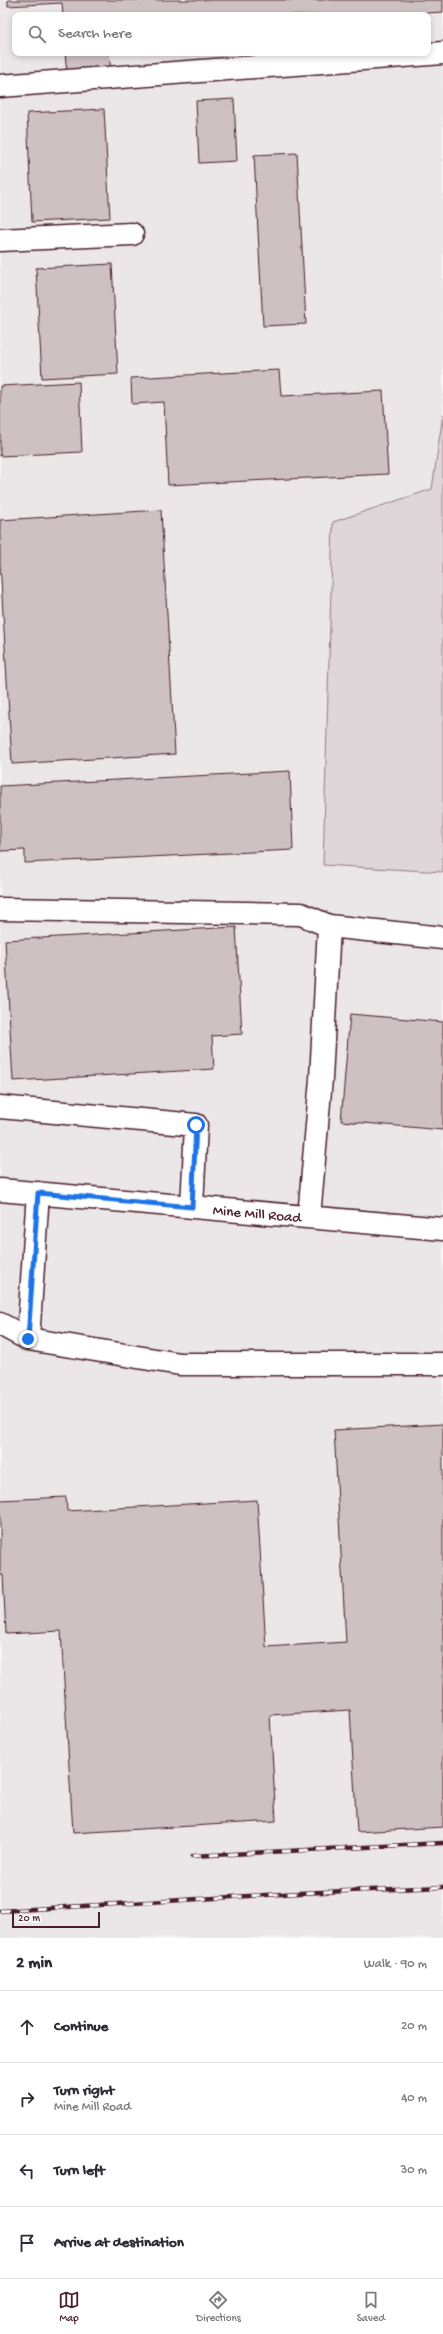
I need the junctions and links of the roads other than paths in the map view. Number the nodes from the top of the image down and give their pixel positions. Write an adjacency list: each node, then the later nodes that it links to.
1 (443, 53): 2 (street)
2 (431, 54)
3 (403, 56): 4 (street)
4 (0, 86)
5 (132, 234): 6 (street)
6 (0, 240)
7 (0, 909): 8 (street)
8 (329, 926): 9 (street); 14 (street)
9 (443, 938)
10 (0, 1107): 13 (street)
11 (0, 1190): 12 (street, Mine Mill Road)
12 (38, 1193): 13 (street, Mine Mill Road); 17 (street)
13 (192, 1207): 14 (street, Mine Mill Road)
14 (309, 1217): 15 (street, Mine Mill Road)
15 (443, 1229)
16 (0, 1324): 17 (street)
17 (28, 1339): 18 (street)
18 (443, 1364)

